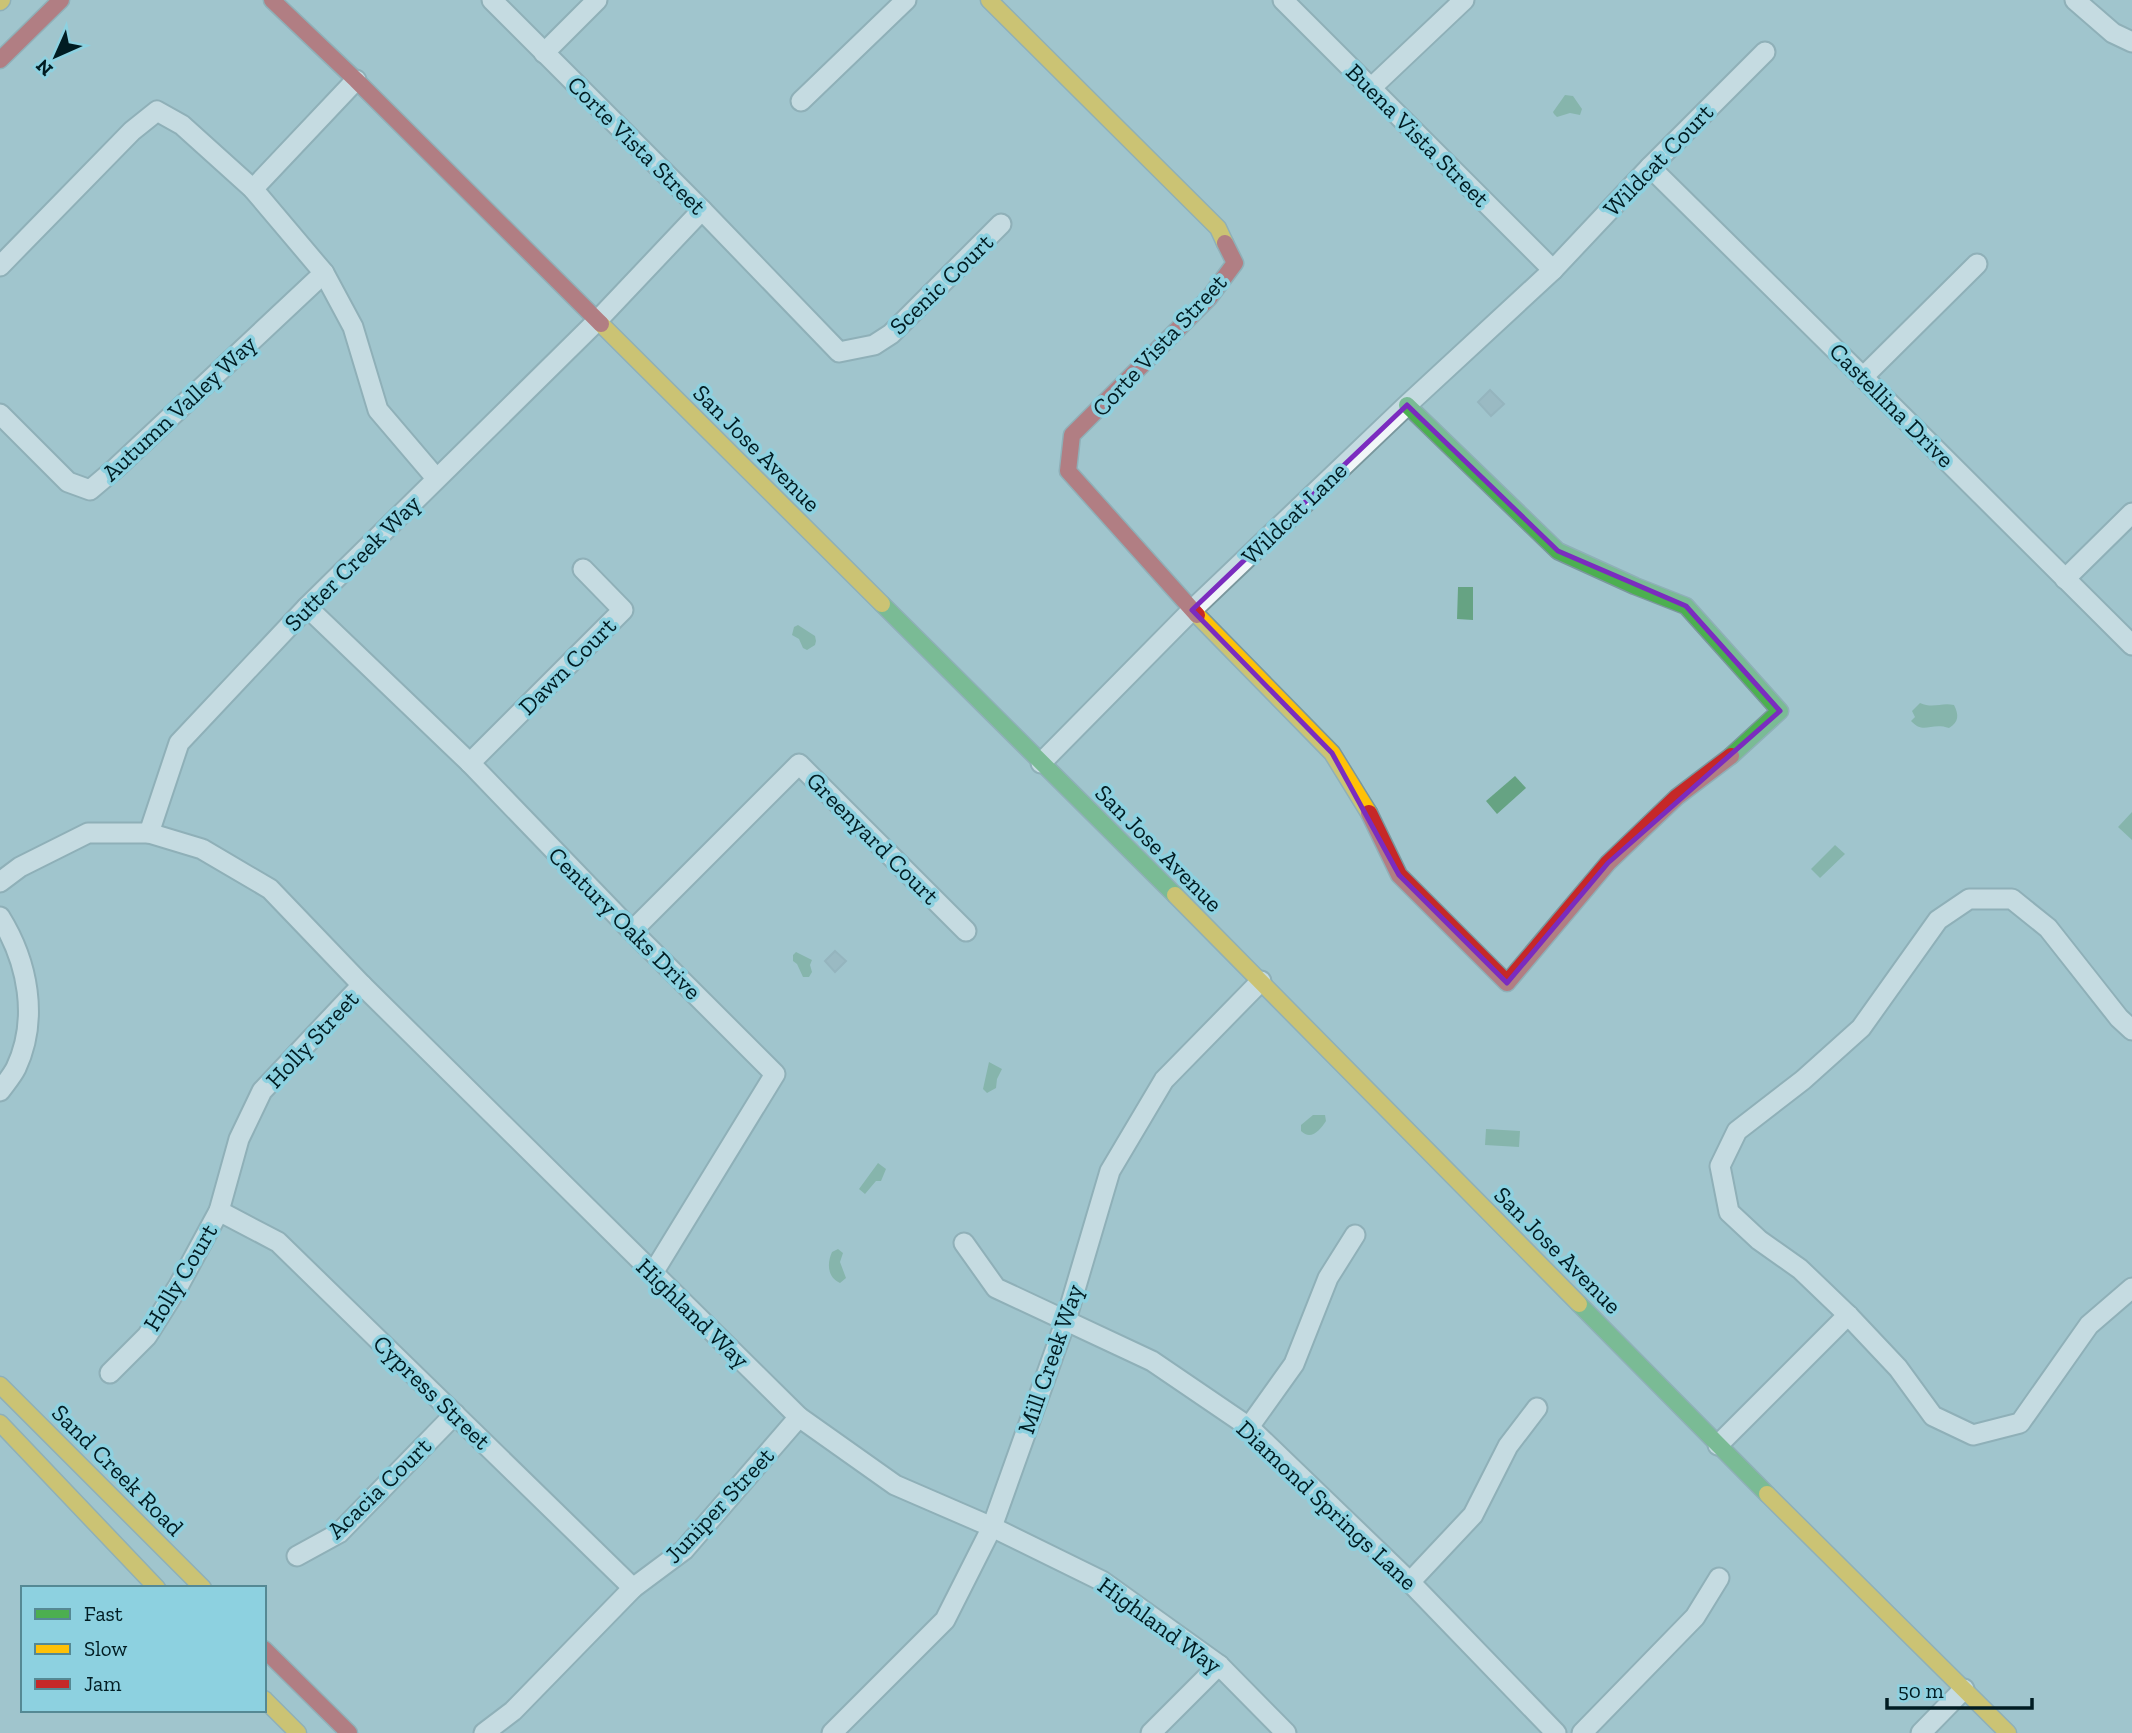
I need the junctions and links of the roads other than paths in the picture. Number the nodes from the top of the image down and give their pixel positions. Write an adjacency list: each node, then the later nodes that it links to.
1 (61, 0): 13 (street)
2 (272, 0): 14 (street, San Jose Avenue)
3 (492, 0): 12 (street, Corte Vista Street)
4 (597, 0): 12 (street)
5 (906, 0): 16 (street)
6 (989, 0): 35 (street, Corte Vista Street)
7 (1283, 0): 15 (street, Buena Vista Street)
8 (1464, 0): 15 (street)
9 (2075, 0): 10 (street)
10 (2132, 42)
11 (1765, 52): 17 (street, Wildcat Court)
12 (544, 53): 19 (street, Corte Vista Street)
13 (0, 60)
14 (356, 80): 18 (street); 25 (street, San Jose Avenue)
15 (1371, 88): 23 (street, Buena Vista Street)
16 (801, 101)
17 (1650, 167): 23 (street, Wildcat Court); 27 (street, Castellina Drive)
18 (253, 190): 22 (street); 24 (street)
19 (702, 210): 25 (street, Sutter Creek Way); 26 (street, Corte Vista Street)
20 (1001, 225): 26 (street, Scenic Court)
21 (1977, 264): 27 (street)
22 (0, 265)
23 (1553, 270): 28 (street, Wildcat Lane)
24 (324, 273): 29 (street, Autumn Valley Way); 30 (street)
25 (597, 321): 30 (street, Sutter Creek Way); 38 (street, San Jose Avenue)
26 (839, 352)
27 (1863, 376): 33 (street, Castellina Drive)
28 (1407, 405): 35 (street, Wildcat Lane); 35 (street)
29 (0, 414)
30 (436, 478): 34 (street, Sutter Creek Way)
31 (2132, 513): 33 (street)
32 (583, 569): 37 (street, Dawn Court)
33 (2065, 579): 36 (street, Castellina Drive)
34 (307, 607): 37 (street, Century Oaks Drive); 39 (street, Sutter Creek Way)
35 (1192, 610): 38 (street, Wildcat Lane)
36 (2132, 645)
37 (470, 763): 43 (street, Century Oaks Drive)
38 (1041, 763): 44 (street, San Jose Avenue)
39 (149, 833): 40 (street, Highland Way); 45 (street, Highland Way)
40 (0, 882)
41 (0, 917): 47 (street)
42 (966, 931): 43 (street, Greenyard Court)
43 (632, 932): 51 (street, Century Oaks Drive)
44 (1261, 981): 54 (street, Mill Creek Way); 62 (street, San Jose Avenue)
45 (362, 985): 48 (street, Holly Street); 51 (street, Highland Way)
46 (2132, 1030): 53 (street)
47 (0, 1091)
48 (219, 1211): 55 (street, Holly Court); 58 (street, Cypress Street)
49 (1355, 1235): 61 (street)
50 (964, 1243): 54 (street, Diamond Springs Lane)
51 (653, 1273): 59 (street, Highland Way)
52 (2132, 1288): 53 (street)
53 (1848, 1315): 62 (street)
54 (1066, 1320): 61 (street, Diamond Springs Lane); 63 (street, Mill Creek Way)
55 (110, 1373)
56 (0, 1385): 68 (street, Sand Creek Road)
57 (1537, 1408): 66 (street)
58 (455, 1414): 64 (street, Acacia Court); 69 (street, Cypress Street)
59 (799, 1417): 63 (street, Highland Way); 69 (street, Juniper Street)
60 (0, 1423): 67 (street, Sand Creek Road)
61 (1249, 1427): 66 (street, Diamond Springs Lane)
62 (1718, 1445): 72 (street, San Jose Avenue)
63 (992, 1527): 71 (street, Highland Way); 77 (street, Mill Creek Way)
64 (297, 1556)
65 (1719, 1577): 81 (street)
66 (1410, 1581): 80 (street, Diamond Springs Lane)
67 (155, 1586)
68 (201, 1586)
69 (633, 1588): 76 (street, Juniper Street)
70 (266, 1651): 75 (street)
71 (1219, 1665): 78 (street); 79 (street, Highland Way)
72 (1964, 1689): 82 (street); 83 (street, San Jose Avenue)
73 (266, 1701): 74 (street)
74 (298, 1733)
75 (349, 1733)
76 (484, 1733)
77 (832, 1733)
78 (1151, 1733)
79 (1286, 1733)
80 (1556, 1733)
81 (1582, 1733)
82 (1921, 1733)
83 (2008, 1733)

